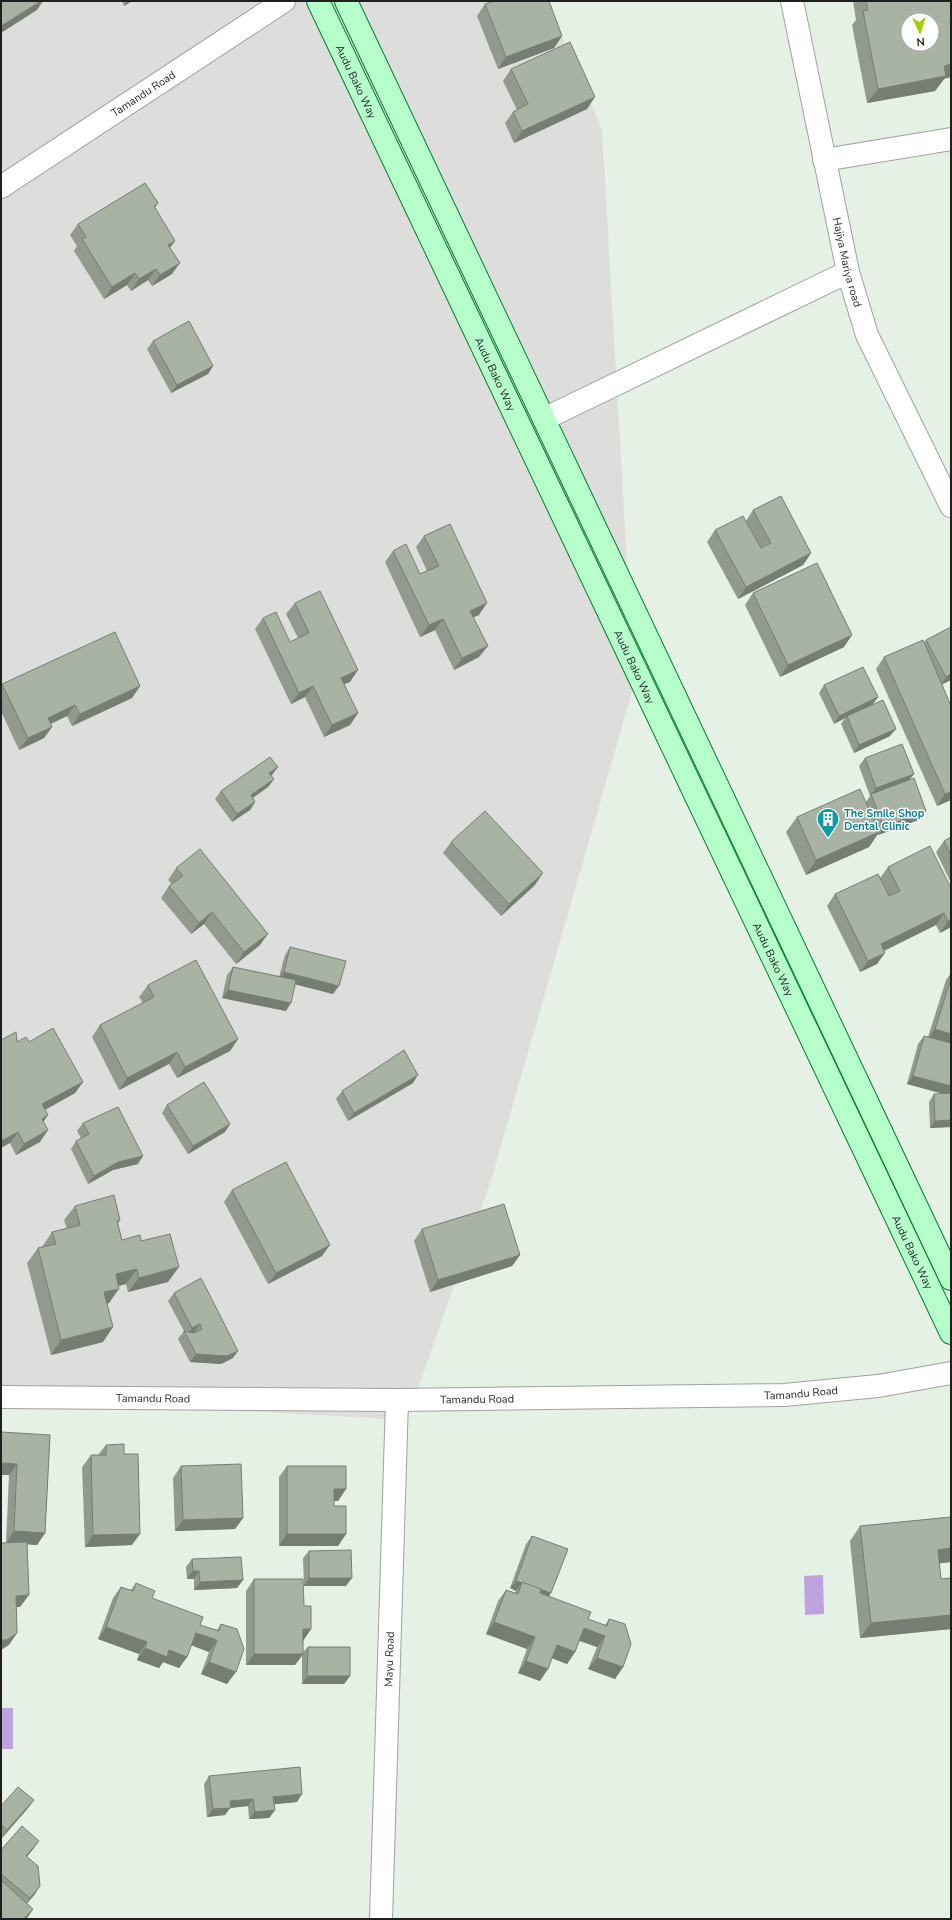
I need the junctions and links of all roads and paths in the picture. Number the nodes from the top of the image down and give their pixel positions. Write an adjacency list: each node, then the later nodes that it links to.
1 (284, 1): 7 (street, Tamandu Road)
2 (318, 1): 12 (main road, Audu Bako Way)
3 (346, 1): 9 (main road, Audu Bako Way)
4 (792, 1): 6 (street, Hajiya Mariya road)
5 (951, 139): 6 (street)
6 (824, 160): 8 (street, Hajiya Mariya road)
7 (1, 187)
8 (848, 272): 9 (street); 10 (street, Hajiya Mariya road)
9 (544, 419): 11 (main road, Audu Bako Way)
10 (951, 506)
11 (951, 1279)
12 (951, 1333)
13 (951, 1373): 15 (street, Tamandu Road)
14 (1, 1397): 15 (street, Tamandu Road)
15 (397, 1400): 16 (street, Mayu Road)
16 (381, 1919)

